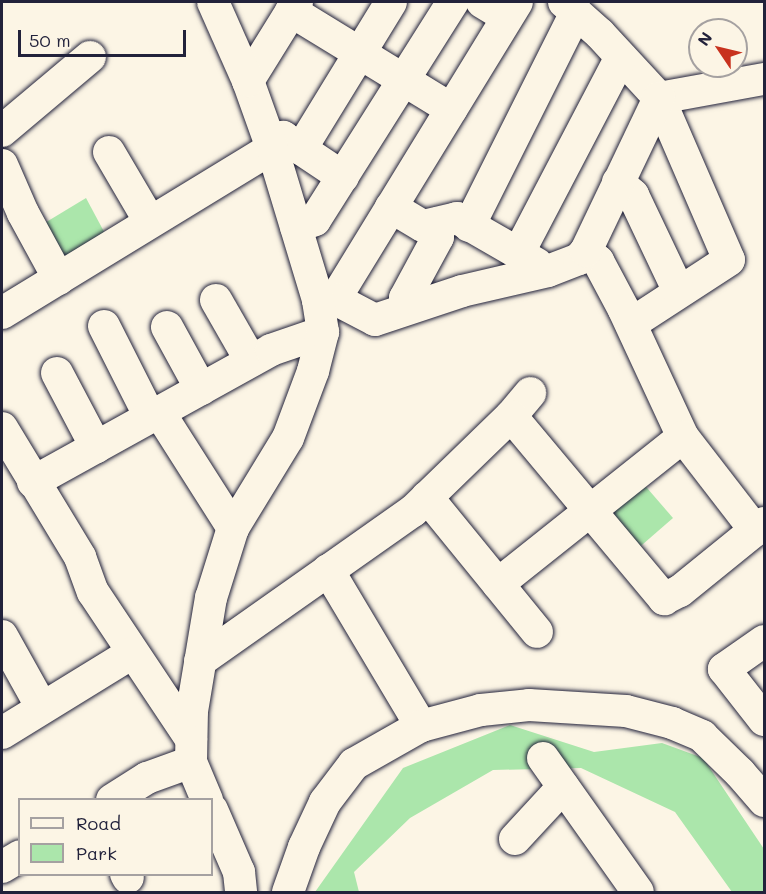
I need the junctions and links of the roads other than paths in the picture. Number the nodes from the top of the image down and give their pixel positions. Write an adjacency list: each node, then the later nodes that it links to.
1 (213, 2): 11 (street)
2 (391, 2): 7 (street)
3 (453, 2): 12 (street)
4 (294, 6): 7 (street); 11 (street)
5 (502, 7): 14 (street)
6 (570, 7): 9 (street); 24 (street)
7 (359, 52): 12 (street); 16 (street)
8 (90, 57): 15 (street)
9 (621, 57): 13 (street); 27 (street)
10 (765, 79): 13 (street)
11 (248, 81): 16 (street)
12 (405, 81): 14 (street); 19 (street)
13 (659, 98): 20 (street); 30 (street)
14 (451, 109): 21 (street)
15 (2, 131)
16 (286, 148): 19 (street); 22 (street); 25 (street)
17 (109, 152): 22 (street)
18 (2, 165): 29 (street)
19 (344, 177): 25 (street)
20 (618, 182): 26 (street); 30 (street)
21 (391, 207): 23 (street); 31 (street)
22 (150, 222): 29 (street)
23 (438, 223): 24 (street); 33 (street)
24 (469, 226): 27 (street)
25 (296, 227): 31 (street)
26 (586, 251): 28 (street); 35 (street)
27 (518, 254): 28 (street)
28 (548, 271): 33 (street)
29 (59, 279): 34 (street)
30 (679, 292): 35 (street)
31 (327, 299): 33 (street); 38 (street)
32 (216, 300): 39 (street)
33 (405, 309)
34 (2, 313)
35 (631, 324): 45 (street)
36 (104, 326): 43 (street)
37 (167, 327): 41 (street)
38 (323, 332): 39 (street); 51 (street)
39 (251, 361): 41 (street)
40 (57, 373): 46 (street)
41 (201, 389): 43 (street)
42 (2, 402): 47 (street)
43 (155, 414): 46 (street); 51 (street)
44 (2, 428): 47 (street)
45 (683, 436): 49 (street); 50 (street)
46 (96, 447): 47 (street)
47 (38, 479): 57 (street)
48 (427, 497): 49 (street); 52 (street); 53 (street)
49 (589, 510): 50 (street); 53 (street)
50 (760, 526)
51 (233, 528): 58 (street)
52 (328, 570): 58 (street); 61 (street)
53 (498, 584): 54 (street)
54 (537, 632)
55 (2, 636): 59 (street)
56 (765, 641): 60 (street)
57 (132, 653): 59 (street); 63 (street)
58 (200, 661): 63 (street)
59 (42, 708): 62 (street)
60 (765, 720)
61 (421, 726): 68 (street); 74 (street)
62 (2, 733)
63 (191, 751): 66 (street); 67 (street)
64 (543, 758): 65 (street)
65 (563, 787): 70 (street); 75 (street)
66 (115, 798)
67 (206, 798)
68 (764, 800)
69 (213, 812): 73 (street)
70 (515, 839)
71 (18, 857): 72 (street)
72 (2, 867)
73 (241, 892)
74 (288, 892)
75 (638, 892)

